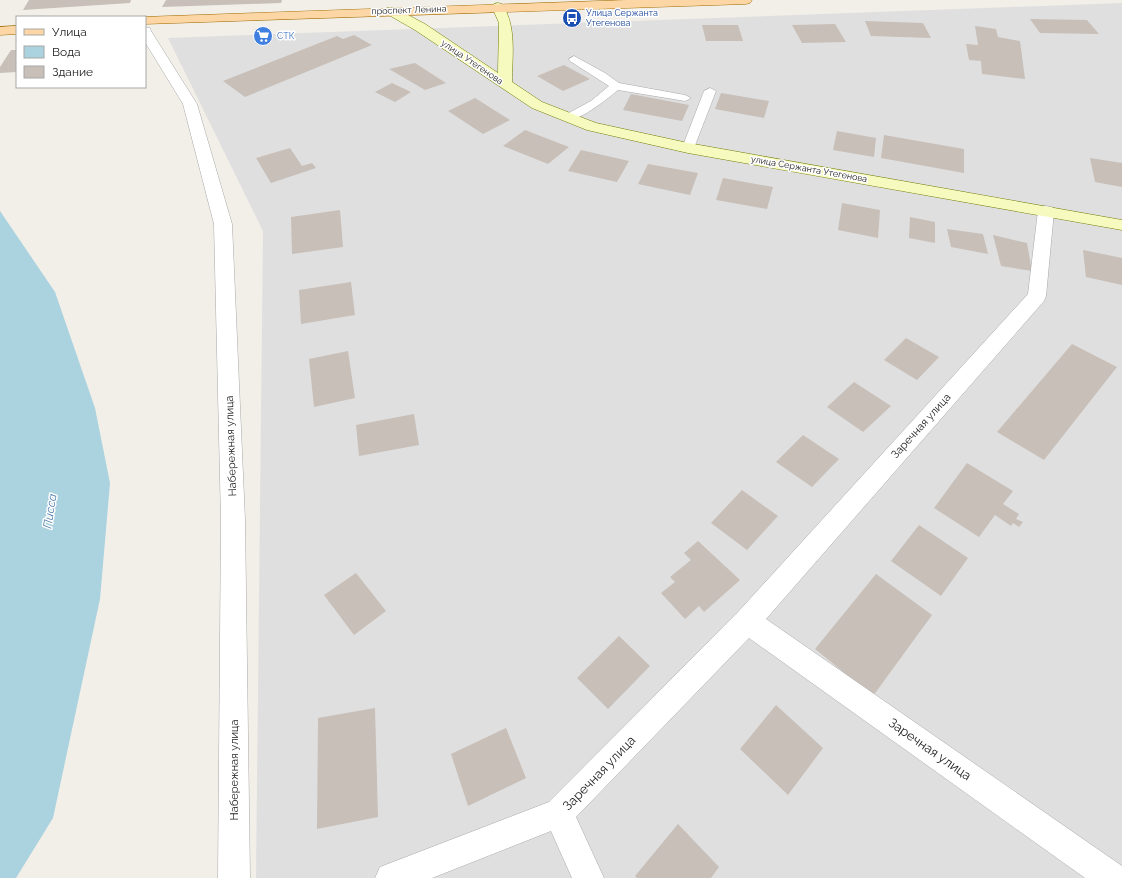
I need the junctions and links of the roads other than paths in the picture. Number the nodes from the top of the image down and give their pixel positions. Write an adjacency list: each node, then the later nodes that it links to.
1 (349, 0): 5 (main road)
2 (746, 0): 3 (main road, проспект Ленина)
3 (498, 7): 4 (main road, проспект Ленина); 11 (main road, улица Утегенова)
4 (391, 11): 5 (main road, проспект Ленина); 11 (main road, улица Утегенова)
5 (341, 14): 6 (main road, проспект Ленина)
6 (146, 20)
7 (16, 30): 8 (main road)
8 (0, 31)
9 (146, 33): 21 (street, Набережная улица)
10 (574, 59): 12 (lane)
11 (505, 85): 15 (main road, улица Сержанта Утегенова)
12 (616, 86): 14 (lane); 15 (lane)
13 (710, 91): 16 (lane)
14 (685, 98)
15 (567, 118): 16 (main road, улица Сержанта Утегенова)
16 (688, 148): 17 (main road, улица Сержанта Утегенова)
17 (1046, 211): 18 (main road, улица Сержанта Утегенова); 19 (street, Заречная улица)
18 (1122, 225)
19 (748, 621): 20 (street, Заречная улица); 24 (street, Заречная улица)
20 (559, 814): 22 (street, Заречная улица); 23 (street)
21 (234, 878)
22 (391, 878)
23 (588, 878)
24 (1112, 878)

